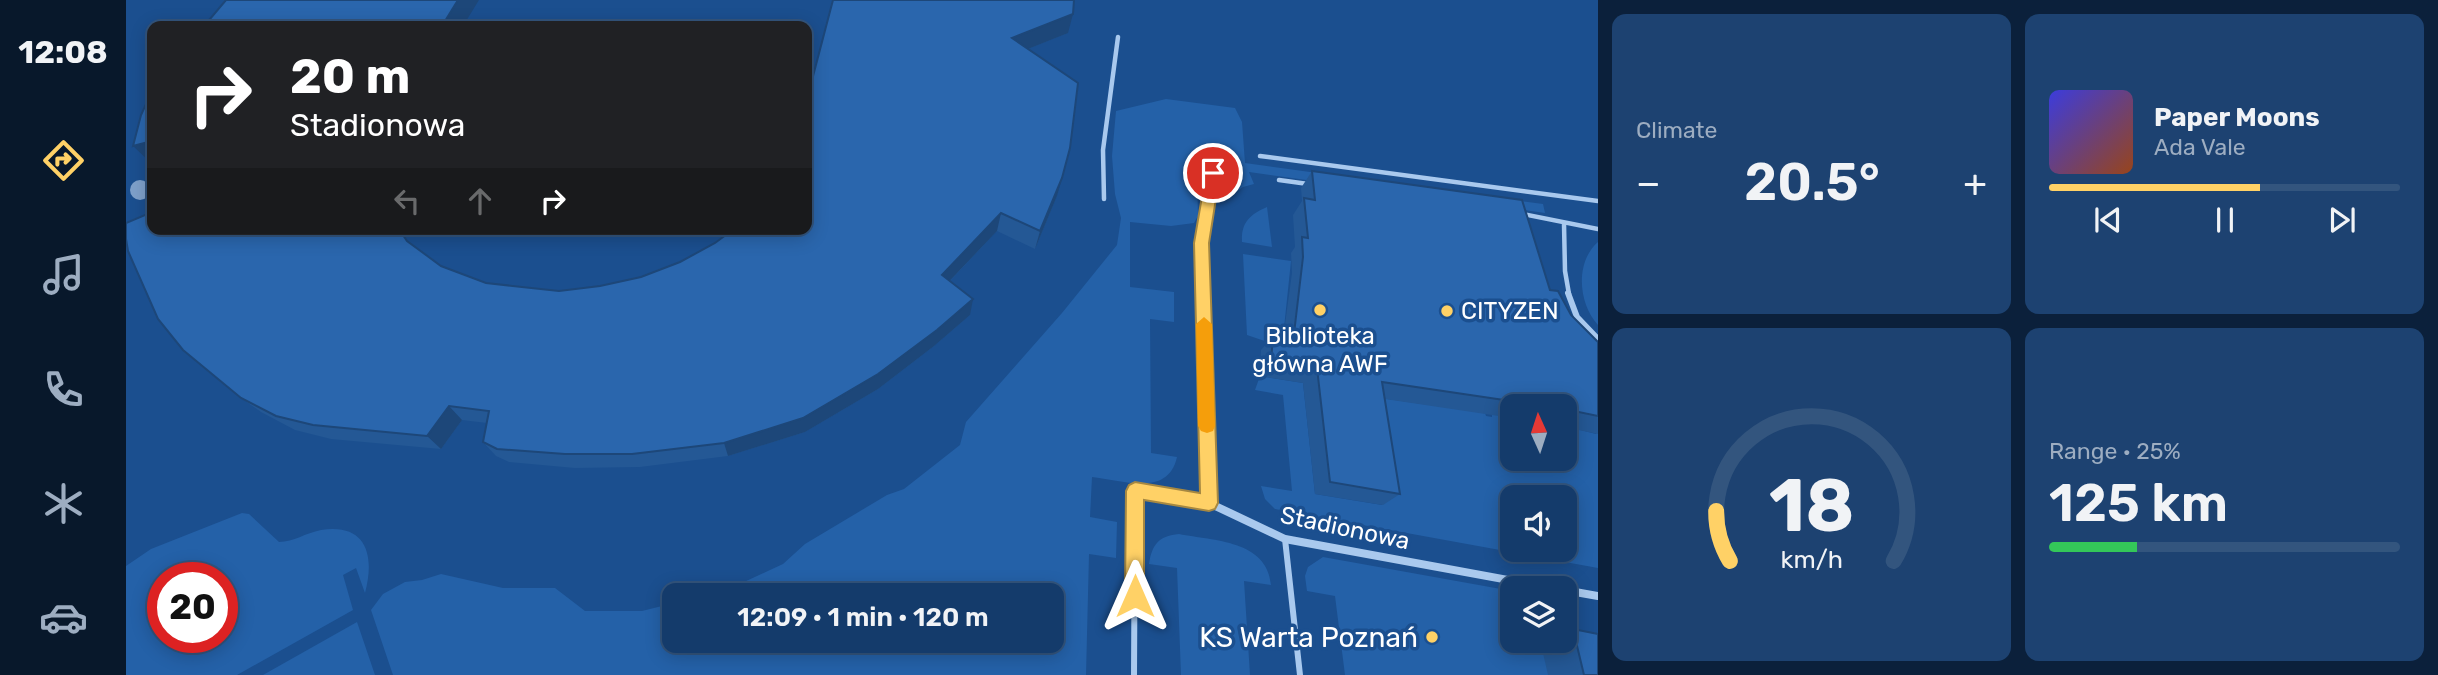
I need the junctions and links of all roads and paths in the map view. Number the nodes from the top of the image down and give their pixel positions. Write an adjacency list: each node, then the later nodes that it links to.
1 (1118, 37): 6 (lane)
2 (1260, 156): 7 (lane)
3 (1213, 173): 13 (lane)
4 (1279, 180): 5 (lane)
5 (1320, 186)
6 (1104, 199)
7 (1598, 201)
8 (1511, 213): 9 (lane)
9 (1564, 224): 10 (lane); 11 (lane)
10 (1598, 229)
11 (1598, 338)
12 (1135, 491): 13 (street, Stadionowa); 18 (lane)
13 (1209, 503): 14 (street, Stadionowa)
14 (1285, 540): 15 (street, Stadionowa); 19 (lane)
15 (1500, 579)
16 (1577, 592): 17 (street)
17 (1598, 596)
18 (1134, 675)
19 (1300, 675)

